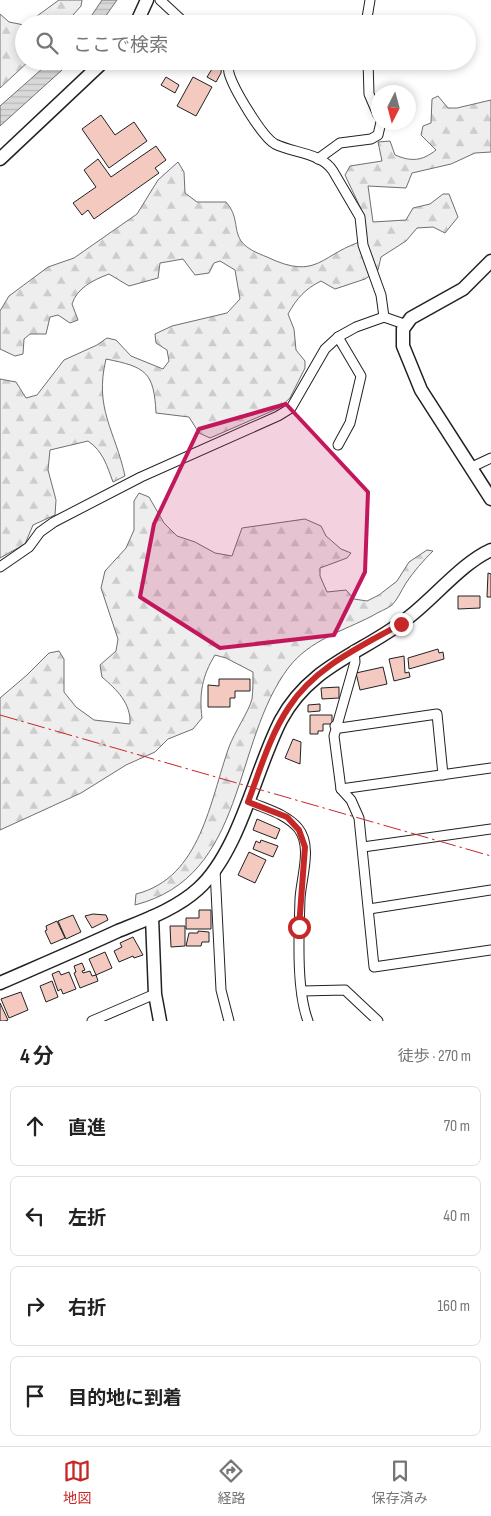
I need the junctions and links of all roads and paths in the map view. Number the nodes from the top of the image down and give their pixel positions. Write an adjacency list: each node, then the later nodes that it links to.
1 (147, 0): 4 (street)
2 (160, 0): 5 (street)
3 (370, 0): 6 (street)
4 (140, 15)
5 (176, 15)
6 (368, 15)
7 (94, 70): 12 (street)
8 (229, 70): 13 (street)
9 (368, 70): 10 (street)
10 (371, 99)
11 (379, 130): 13 (street)
12 (0, 159)
13 (318, 159): 15 (street)
14 (491, 260): 16 (street)
15 (384, 317): 16 (street); 17 (street)
16 (404, 324): 20 (street)
17 (338, 337): 18 (street); 23 (street)
18 (338, 445)
19 (491, 458): 20 (street)
20 (472, 467): 21 (street)
21 (491, 499)
22 (491, 550): 24 (street)
23 (0, 567)
24 (354, 650): 25 (street); 29 (street)
25 (336, 726): 27 (street); 28 (street)
26 (491, 768): 27 (street)
27 (443, 775): 28 (street)
28 (342, 789): 31 (street)
29 (248, 802): 32 (street); 38 (street)
30 (491, 829): 31 (street)
31 (363, 847): 34 (street)
32 (214, 870): 35 (street); 42 (street)
33 (491, 890): 34 (street)
34 (369, 909): 36 (street)
35 (152, 917): 37 (street); 39 (street)
36 (491, 950)
37 (0, 983)
38 (302, 991): 43 (street); 44 (street)
39 (154, 994): 40 (street); 41 (street)
40 (92, 1021)
41 (160, 1021)
42 (229, 1021)
43 (308, 1021)
44 (378, 1021)

